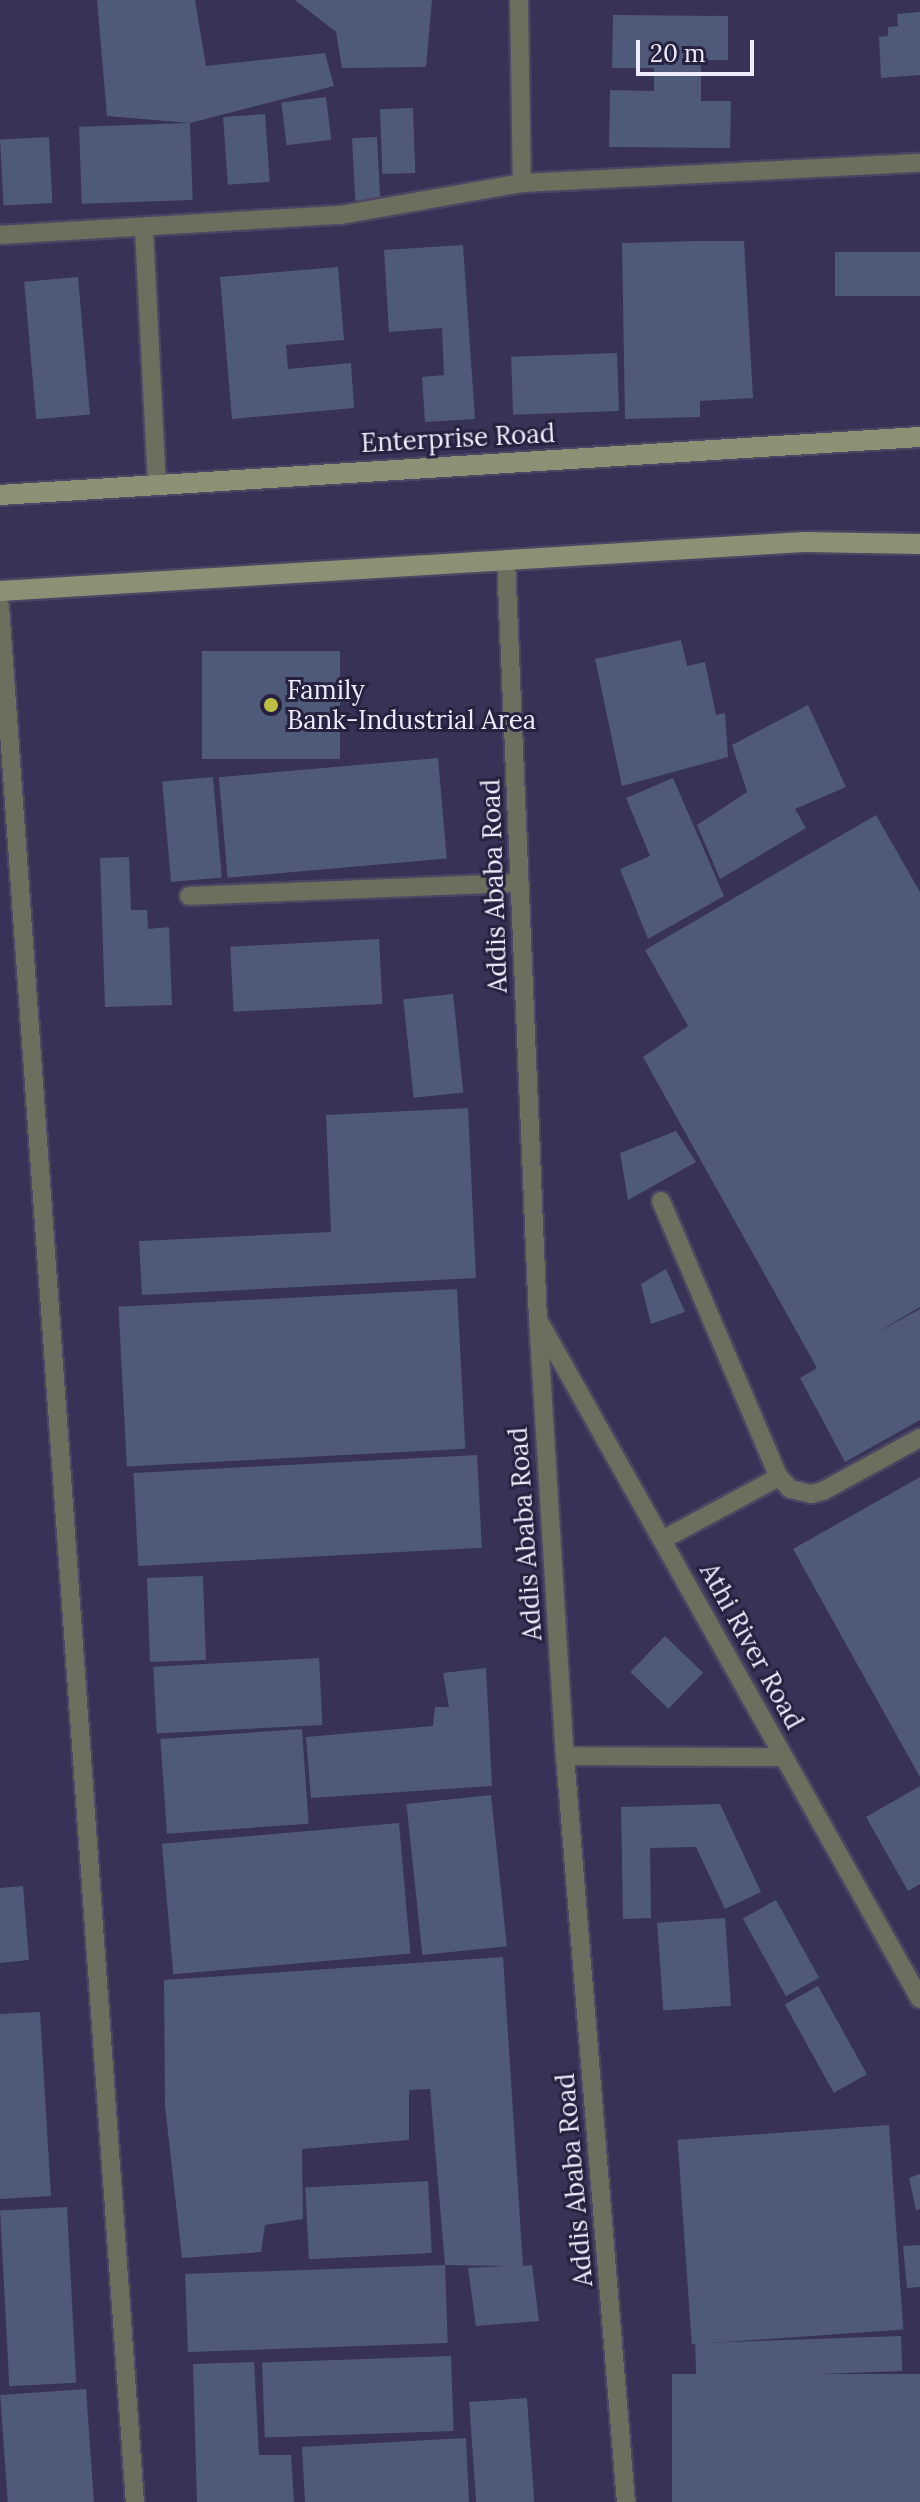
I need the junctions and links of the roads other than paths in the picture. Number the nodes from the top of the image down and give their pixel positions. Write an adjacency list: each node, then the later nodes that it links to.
1 (519, 0): 3 (lane)
2 (920, 163): 3 (lane)
3 (522, 183): 4 (lane)
4 (144, 229): 5 (lane); 7 (lane)
5 (0, 235)
6 (920, 437): 7 (main road, Enterprise Road)
7 (157, 482): 8 (main road, Enterprise Road)
8 (0, 495)
9 (920, 544): 10 (main road)
10 (506, 560): 11 (main road); 13 (lane, Addis Ababa Road)
11 (0, 591)
12 (0, 606): 23 (lane)
13 (519, 883): 14 (lane); 16 (lane, Addis Ababa Road)
14 (189, 896)
15 (661, 1201): 18 (lane)
16 (538, 1319): 19 (lane, Athi River Road); 20 (lane, Addis Ababa Road)
17 (920, 1438): 18 (lane)
18 (779, 1477): 19 (lane)
19 (662, 1540): 21 (lane, Athi River Road)
20 (565, 1756): 21 (lane); 24 (lane, Addis Ababa Road)
21 (784, 1757): 22 (lane, Athi River Road)
22 (920, 1999)
23 (135, 2502)
24 (626, 2502)

